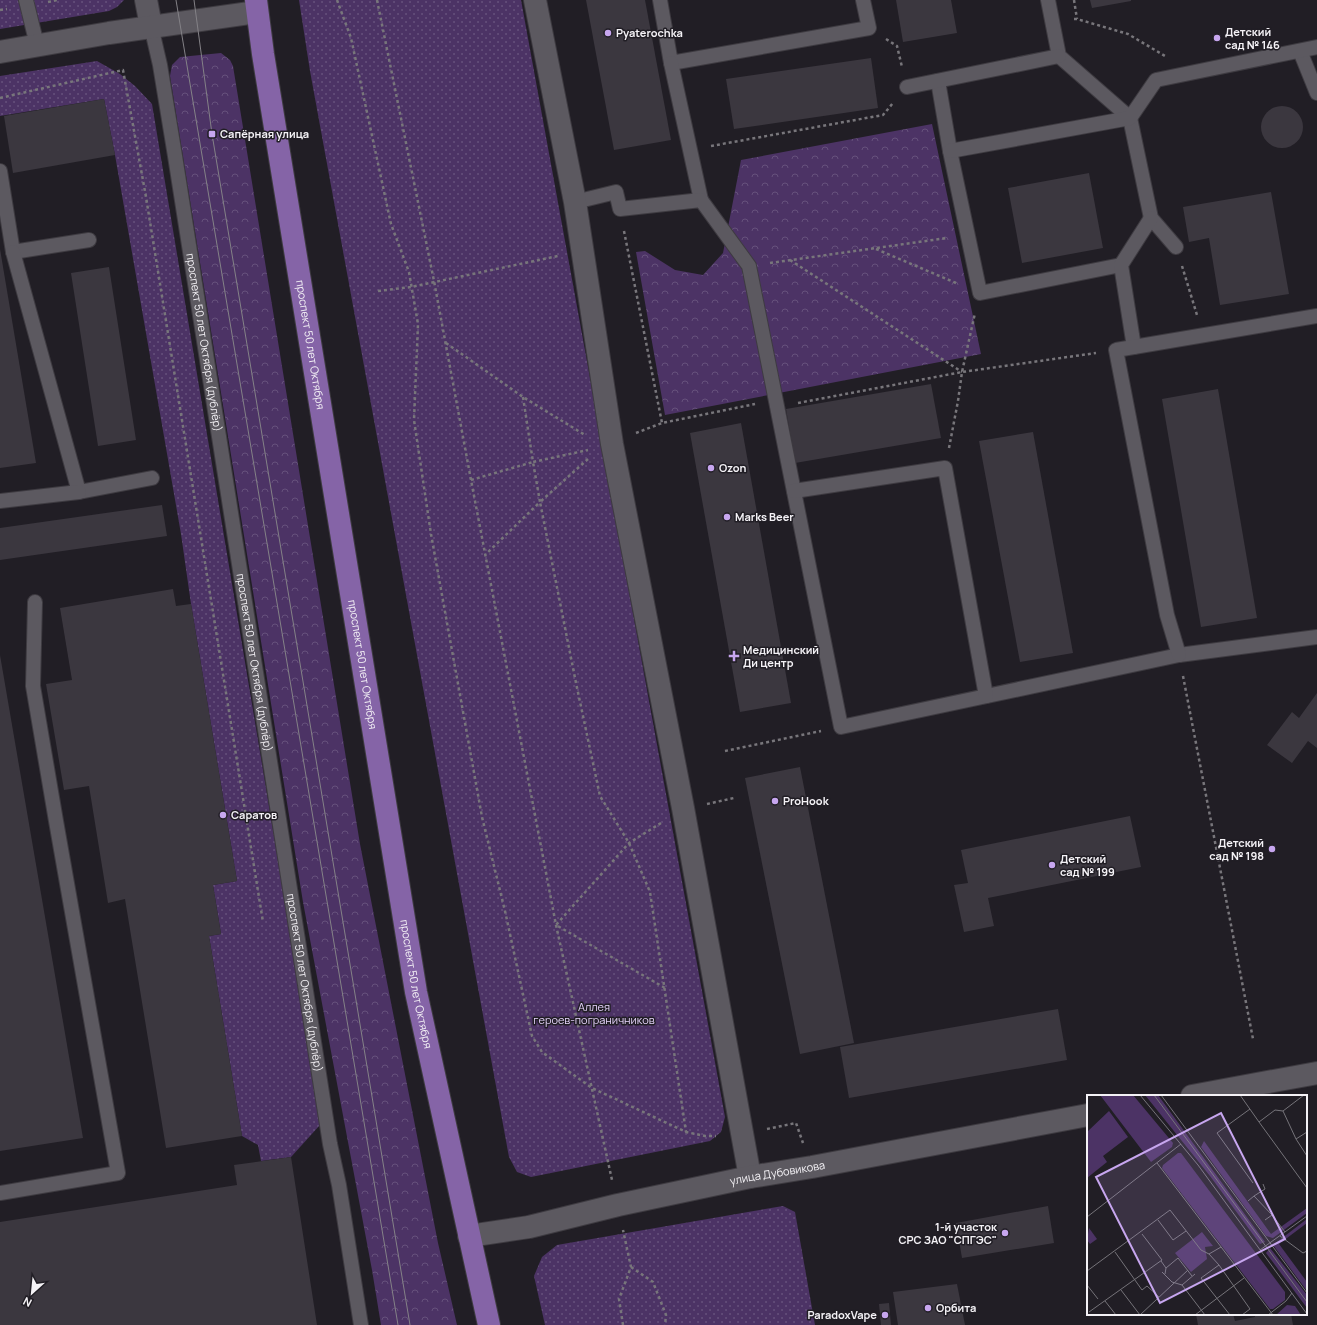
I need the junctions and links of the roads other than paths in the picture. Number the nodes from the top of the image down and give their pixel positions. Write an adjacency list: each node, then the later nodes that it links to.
1 (26, 0): 9 (lane)
2 (146, 0): 8 (street, проспект 50 лет Октября (дублёр))
3 (535, 0): 22 (street)
4 (660, 0): 14 (lane)
5 (863, 0): 14 (lane)
6 (1048, 0): 13 (lane)
7 (256, 6): 8 (street); 43 (main road, проспект 50 лет Октября)
8 (151, 26): 9 (street); 44 (lane, проспект 50 лет Октября (дублёр))
9 (37, 45): 12 (street)
10 (1317, 48): 11 (lane)
11 (1300, 51): 17 (lane); 18 (lane)
12 (0, 52)
13 (1059, 56): 15 (lane); 18 (lane)
14 (671, 63): 21 (lane)
15 (938, 81): 16 (lane); 19 (lane)
16 (907, 88)
17 (1317, 93)
18 (1130, 118): 19 (lane); 23 (lane)
19 (950, 151): 27 (lane)
20 (0, 171): 26 (lane)
21 (702, 200): 22 (lane); 31 (lane)
22 (575, 202): 41 (street)
23 (1151, 218): 25 (lane); 27 (lane)
24 (89, 240): 26 (lane)
25 (1176, 247)
26 (13, 252): 32 (lane)
27 (1120, 265): 29 (lane)
28 (1317, 316): 29 (lane)
29 (1134, 347): 36 (lane)
30 (152, 478): 32 (lane)
31 (794, 491): 37 (lane); 37 (lane)
32 (79, 492): 33 (lane)
33 (0, 501)
34 (36, 602): 42 (lane)
35 (1317, 637): 36 (lane)
36 (1179, 655): 37 (lane)
37 (986, 696)
38 (1317, 1073): 39 (street)
39 (1197, 1095)
40 (1087, 1115): 41 (street, улица Дубовикова)
41 (750, 1177): 43 (street, улица Дубовикова)
42 (0, 1193)
43 (469, 1236): 45 (main road, проспект 50 лет Октября)
44 (361, 1325)
45 (488, 1325)

